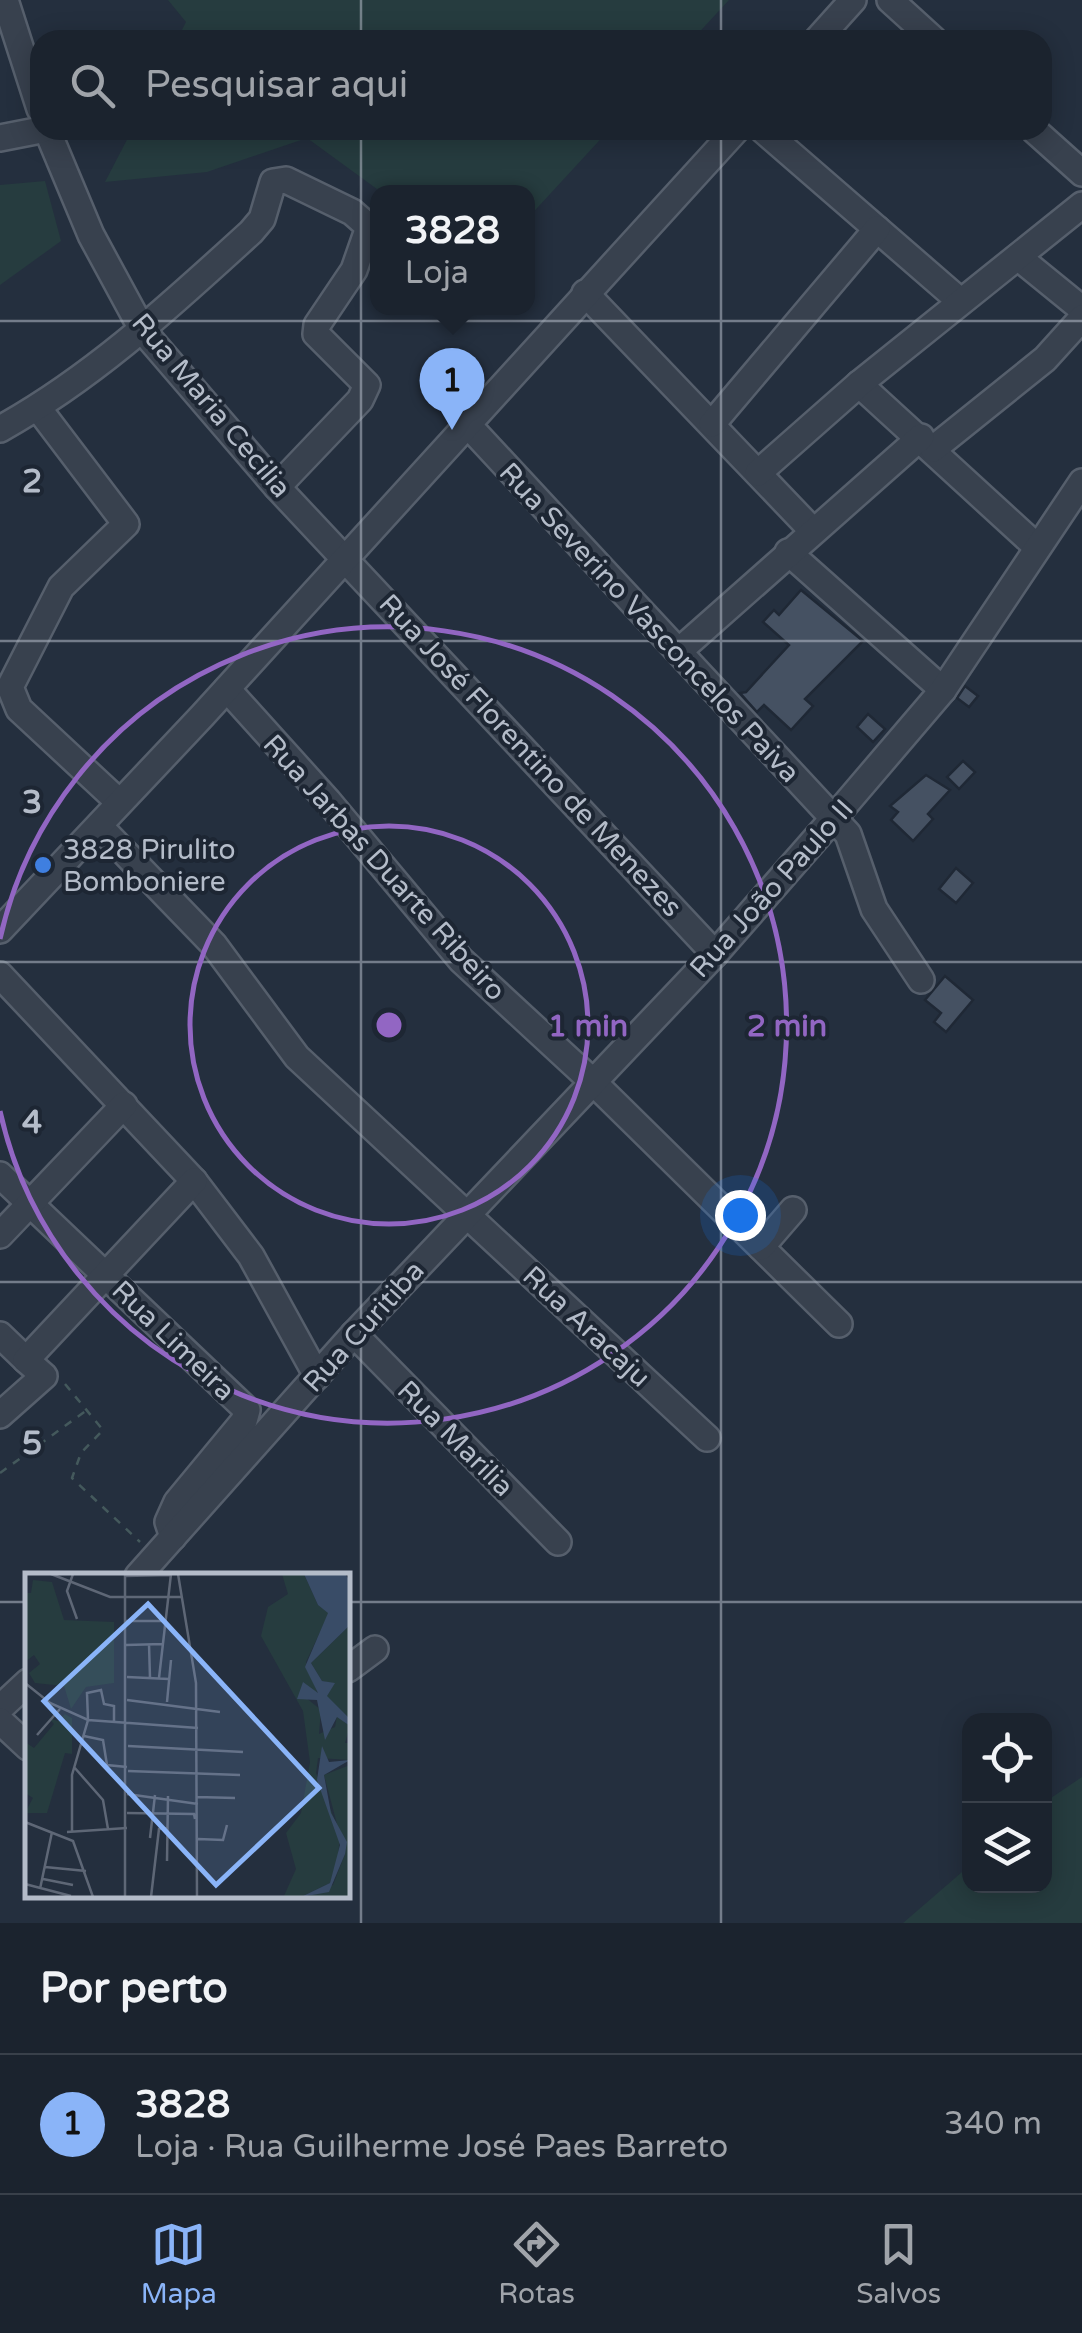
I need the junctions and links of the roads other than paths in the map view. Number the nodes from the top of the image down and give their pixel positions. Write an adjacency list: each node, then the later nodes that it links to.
1 (5, 0): 6 (street)
2 (853, 0): 4 (street)
3 (890, 0): 5 (street)
4 (826, 30)
5 (923, 30)
6 (28, 41)
7 (30, 133): 8 (street)
8 (0, 138)
9 (49, 140): 21 (street, Rua Maria Cecilia)
10 (727, 140): 17 (street)
11 (775, 140): 15 (street)
12 (1045, 140): 13 (street)
13 (1082, 173)
14 (1082, 204): 16 (street)
15 (877, 229): 18 (street); 25 (street)
16 (1018, 256): 18 (street); 19 (street)
17 (585, 294): 24 (street); 25 (street)
18 (960, 302): 22 (street)
19 (1082, 309)
20 (1082, 318): 27 (street)
21 (143, 331): 23 (street); 30 (street, Rua Maria Cecilia); 30 (street)
22 (859, 384): 27 (street); 28 (street)
23 (38, 408): 26 (street); 38 (street)
24 (467, 424): 34 (street); 35 (street, Rua Severino Vasconcelos Paiva)
25 (712, 424): 28 (street)
26 (0, 429)
27 (927, 443): 31 (street); 32 (street)
28 (758, 473): 31 (street)
29 (1082, 482): 32 (street, Rua João Paulo II)
30 (277, 486): 34 (street, Rua Maria Cecilia)
31 (812, 530): 33 (street)
32 (1037, 547): 37 (street, Rua João Paulo II)
33 (788, 552): 35 (street); 37 (street)
34 (347, 557): 36 (street); 42 (street, Rua José Florentino de Menezes)
35 (679, 651): 39 (street, Rua Severino Vasconcelos Paiva)
36 (227, 689): 38 (street); 45 (street, Rua Jarbas Duarte Ribeiro)
37 (943, 690): 39 (street, Rua João Paulo II)
38 (120, 802): 40 (street)
39 (832, 820): 42 (street, Rua João Paulo II); 44 (street, Rua Severino Vasconcelos Paiva)
40 (99, 826): 41 (street); 51 (street, Rua Aracaju)
41 (0, 930)
42 (715, 954): 45 (street, Rua João Paulo II)
43 (0, 975): 46 (street)
44 (922, 980)
45 (592, 1080): 51 (street, Rua Curitiba); 53 (street, Rua Jarbas Duarte Ribeiro)
46 (124, 1105): 48 (street); 49 (street)
47 (0, 1175): 49 (street, Rua Limeira)
48 (194, 1180): 54 (street); 59 (street)
49 (31, 1205): 52 (street); 54 (street, Rua Limeira)
50 (793, 1210): 53 (street)
51 (466, 1213): 56 (street, Rua Curitiba); 61 (street, Rua Aracaju)
52 (0, 1235)
53 (762, 1246): 55 (street, Rua Jarbas Duarte Ribeiro)
54 (106, 1275): 58 (street); 62 (street, Rua Limeira)
55 (839, 1324)
56 (354, 1334): 59 (street, Rua Curitiba); 63 (street, Rua Marilia)
57 (0, 1335): 58 (street)
58 (35, 1368): 60 (street)
59 (317, 1376): 62 (street, Rua Curitiba)
60 (0, 1415)
61 (708, 1438)
62 (174, 1537): 64 (street, Rua Curitiba)
63 (558, 1542)
64 (143, 1571)
65 (375, 1648): 66 (street)
66 (350, 1667)
67 (25, 1685): 68 (street)
68 (0, 1708)
69 (0, 1721): 70 (street)
70 (25, 1744)

